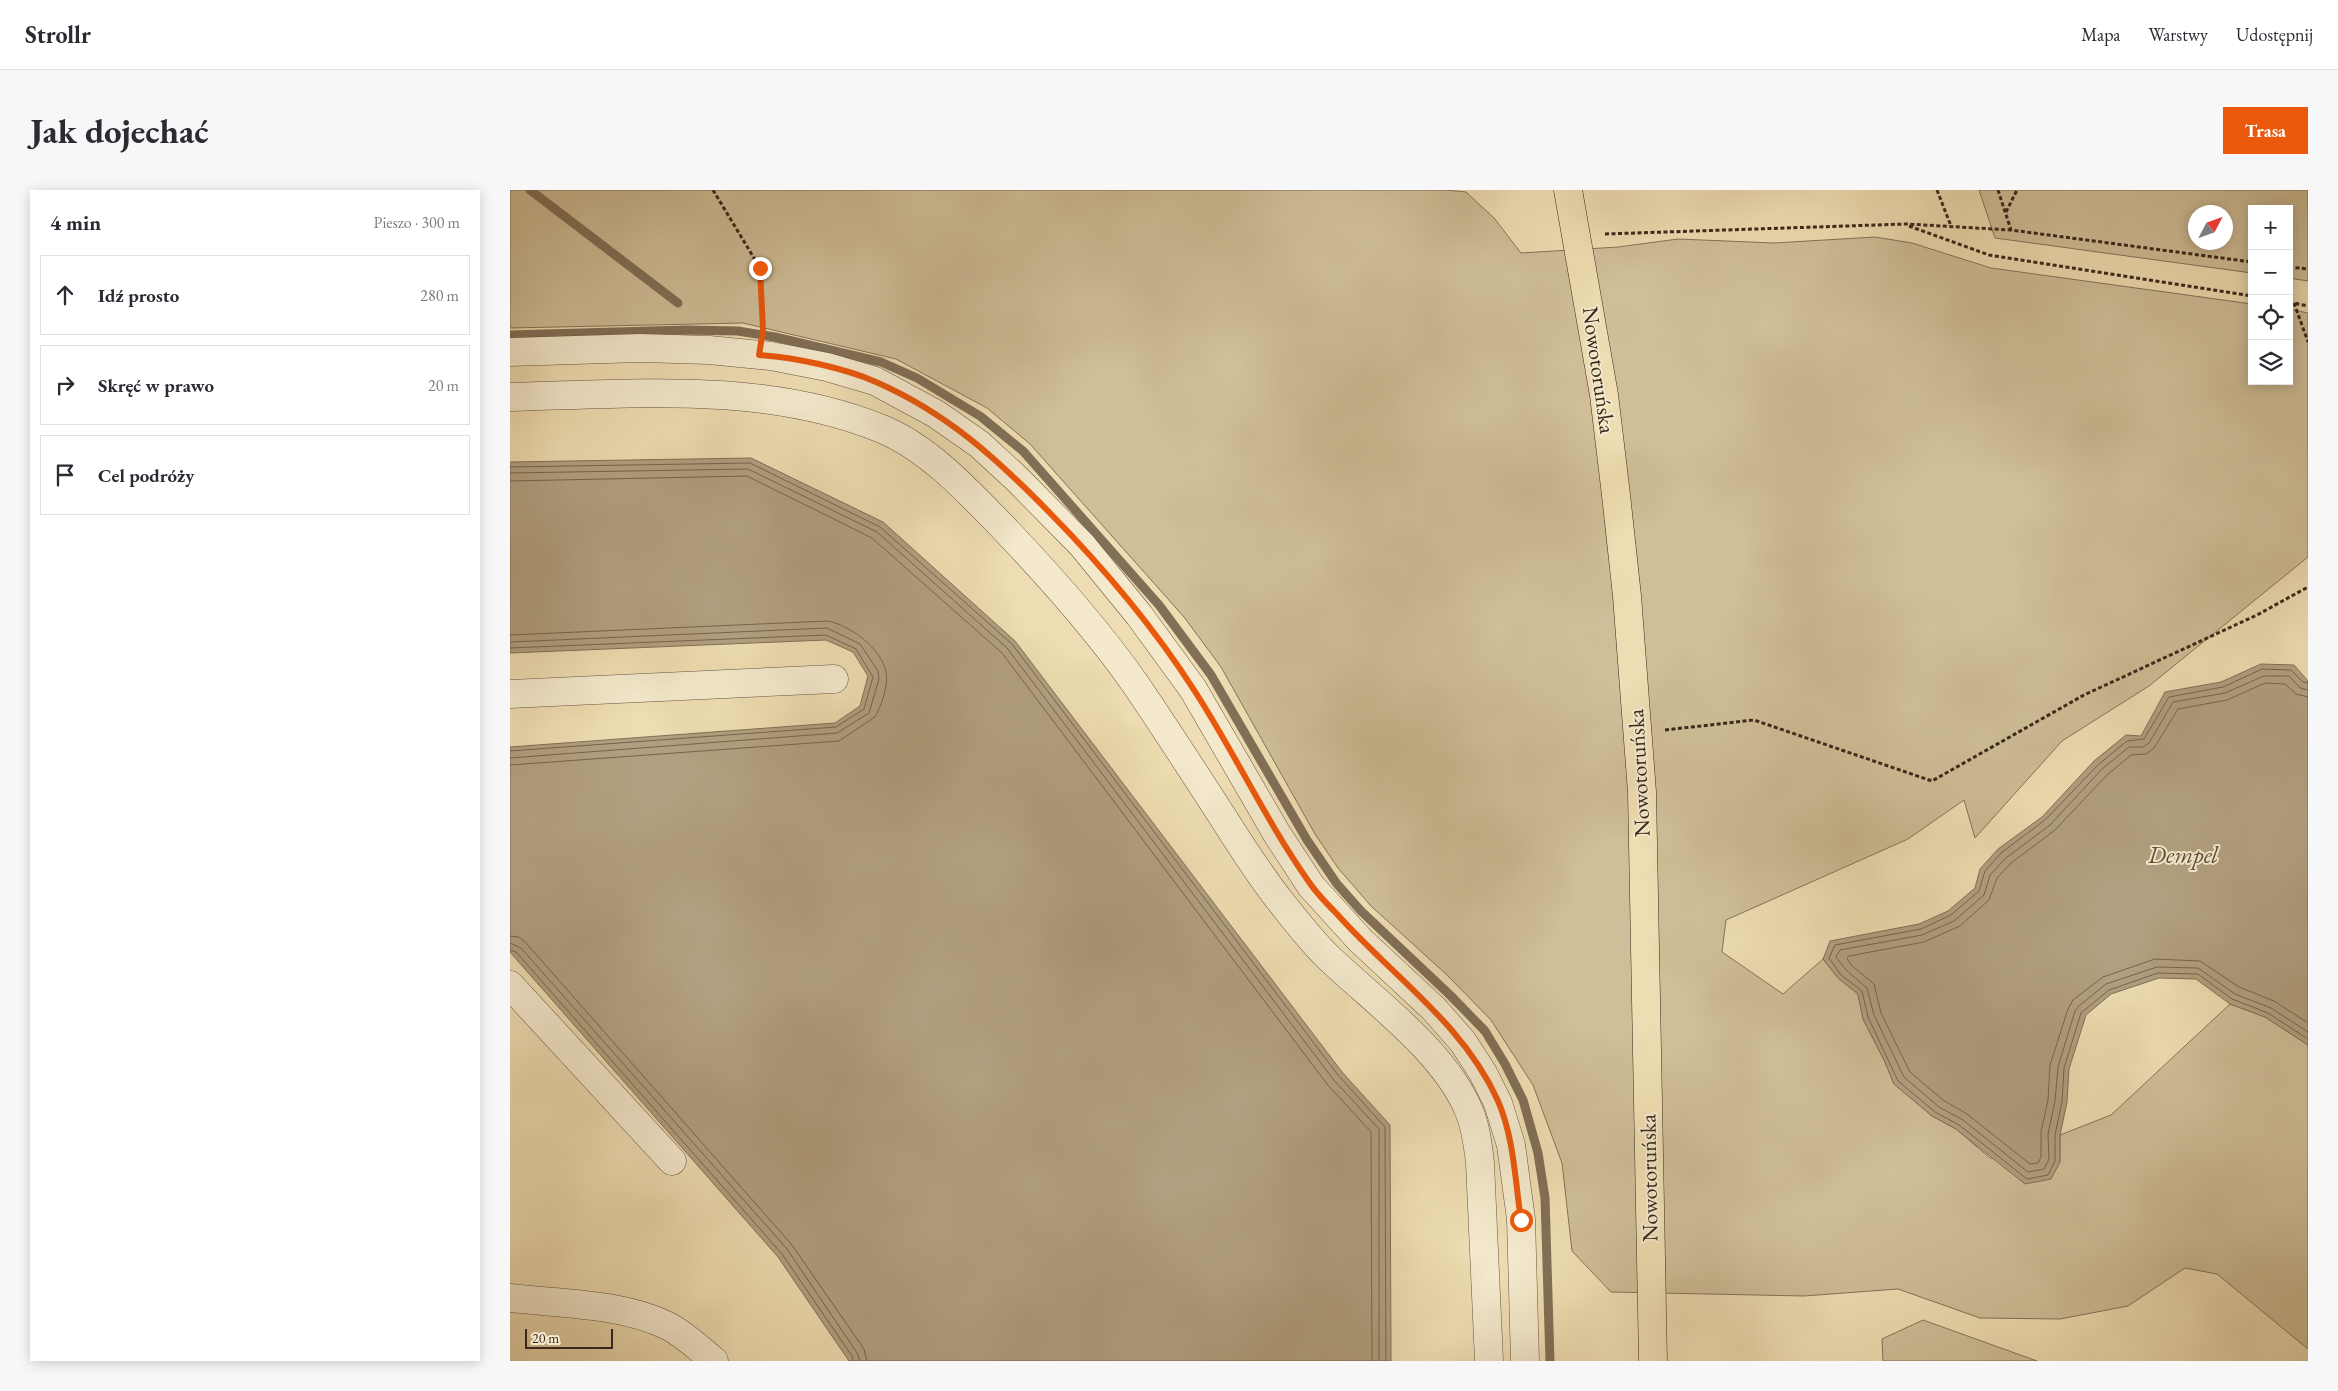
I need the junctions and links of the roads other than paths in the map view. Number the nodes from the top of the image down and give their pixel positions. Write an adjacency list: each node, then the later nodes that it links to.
1 (1568, 190): 12 (main road, Nowotoruńska)
2 (510, 352): 11 (lane)
3 (510, 397): 10 (lane)
4 (834, 679): 5 (lane)
5 (510, 694)
6 (510, 985): 7 (lane)
7 (672, 1161)
8 (510, 1298): 9 (lane)
9 (714, 1361)
10 (1490, 1361)
11 (1525, 1361)
12 (1653, 1361)

